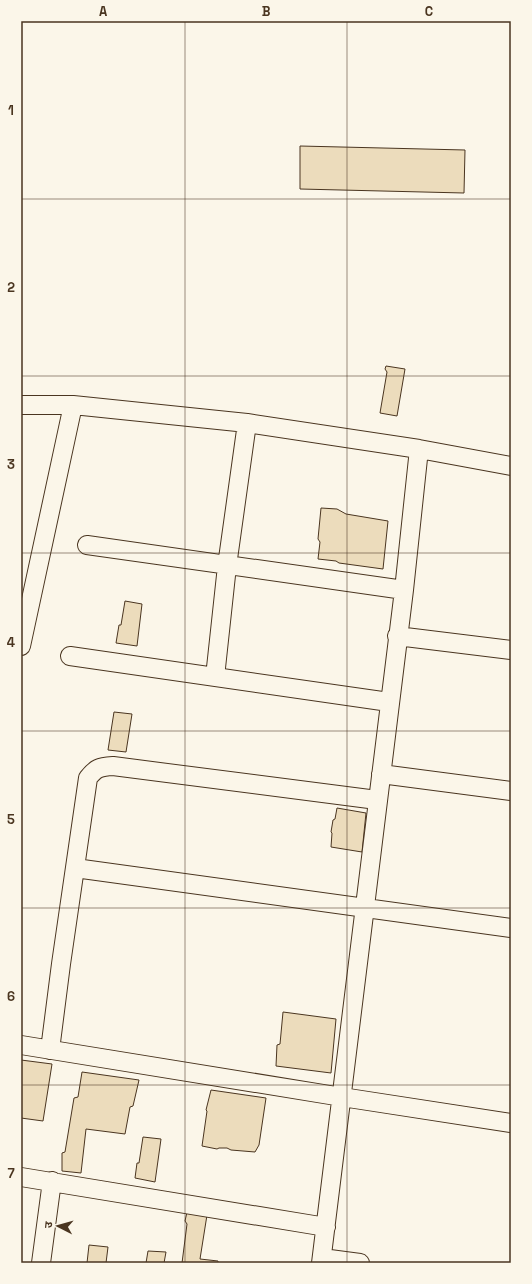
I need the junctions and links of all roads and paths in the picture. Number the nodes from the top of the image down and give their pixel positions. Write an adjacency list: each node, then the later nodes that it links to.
1 (21, 405): 2 (street)
2 (74, 405): 3 (street); 8 (street)
3 (247, 423): 4 (street); 7 (street)
4 (420, 449): 5 (street); 9 (street)
5 (511, 466)
6 (87, 545): 7 (street)
7 (227, 566): 9 (street); 14 (street)
8 (27, 588): 11 (street)
9 (404, 590): 10 (street)
10 (397, 636): 12 (street); 15 (street)
11 (21, 646)
12 (511, 650)
13 (70, 656): 14 (street)
14 (215, 677): 15 (street)
15 (389, 702): 16 (street)
16 (381, 774): 17 (street); 18 (street)
17 (511, 791)
18 (377, 800): 19 (street); 20 (street)
19 (75, 868): 20 (street); 23 (street)
20 (365, 907): 21 (street); 24 (street)
21 (511, 928)
22 (21, 1045): 23 (street)
23 (50, 1050): 24 (street)
24 (342, 1097): 25 (street); 28 (street)
25 (511, 1123)
26 (21, 1177): 27 (street)
27 (52, 1182): 28 (street); 30 (street)
28 (326, 1227): 29 (street)
29 (322, 1261): 31 (street)
30 (41, 1263)
31 (360, 1263)

